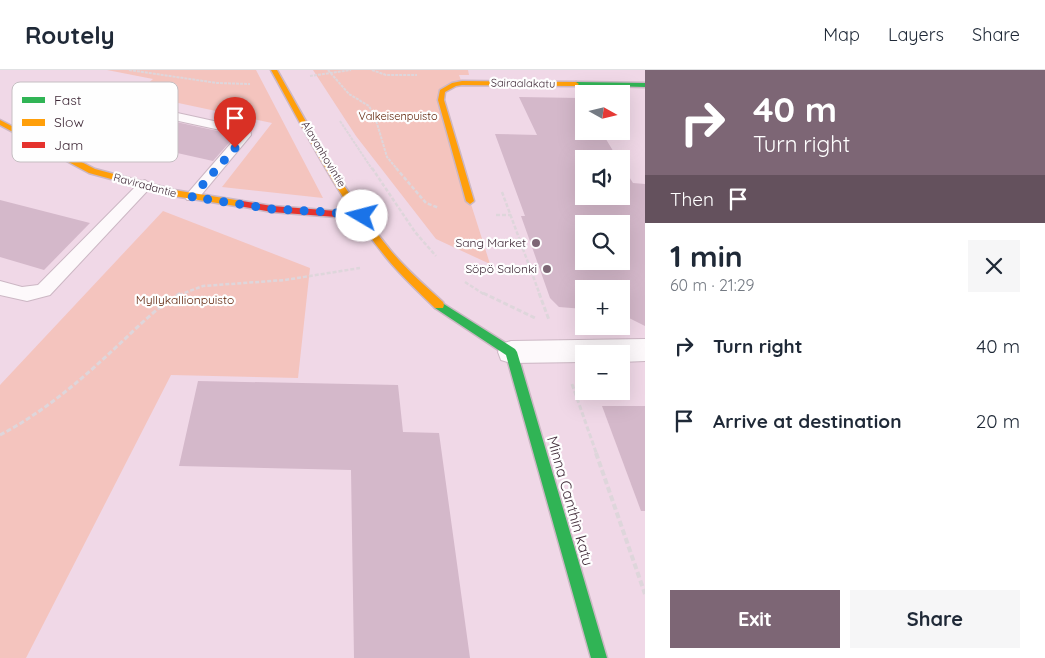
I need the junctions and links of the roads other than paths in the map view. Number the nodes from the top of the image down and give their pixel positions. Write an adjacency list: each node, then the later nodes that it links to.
1 (274, 70): 10 (street, Alavanhovintie)
2 (645, 85): 9 (street, Sairaalakatu)
3 (178, 117): 8 (lane)
4 (0, 122): 5 (street, Raviradantie)
5 (12, 128)
6 (75, 162): 7 (street, Raviradantie)
7 (145, 185): 8 (street, Raviradantie); 11 (lane)
8 (192, 197): 10 (street, Raviradantie)
9 (470, 201)
10 (362, 216): 13 (street, Alavanhovintie)
11 (0, 288)
12 (645, 350): 13 (street)
13 (511, 352): 14 (street, Minna Canthin katu)
14 (599, 658)

